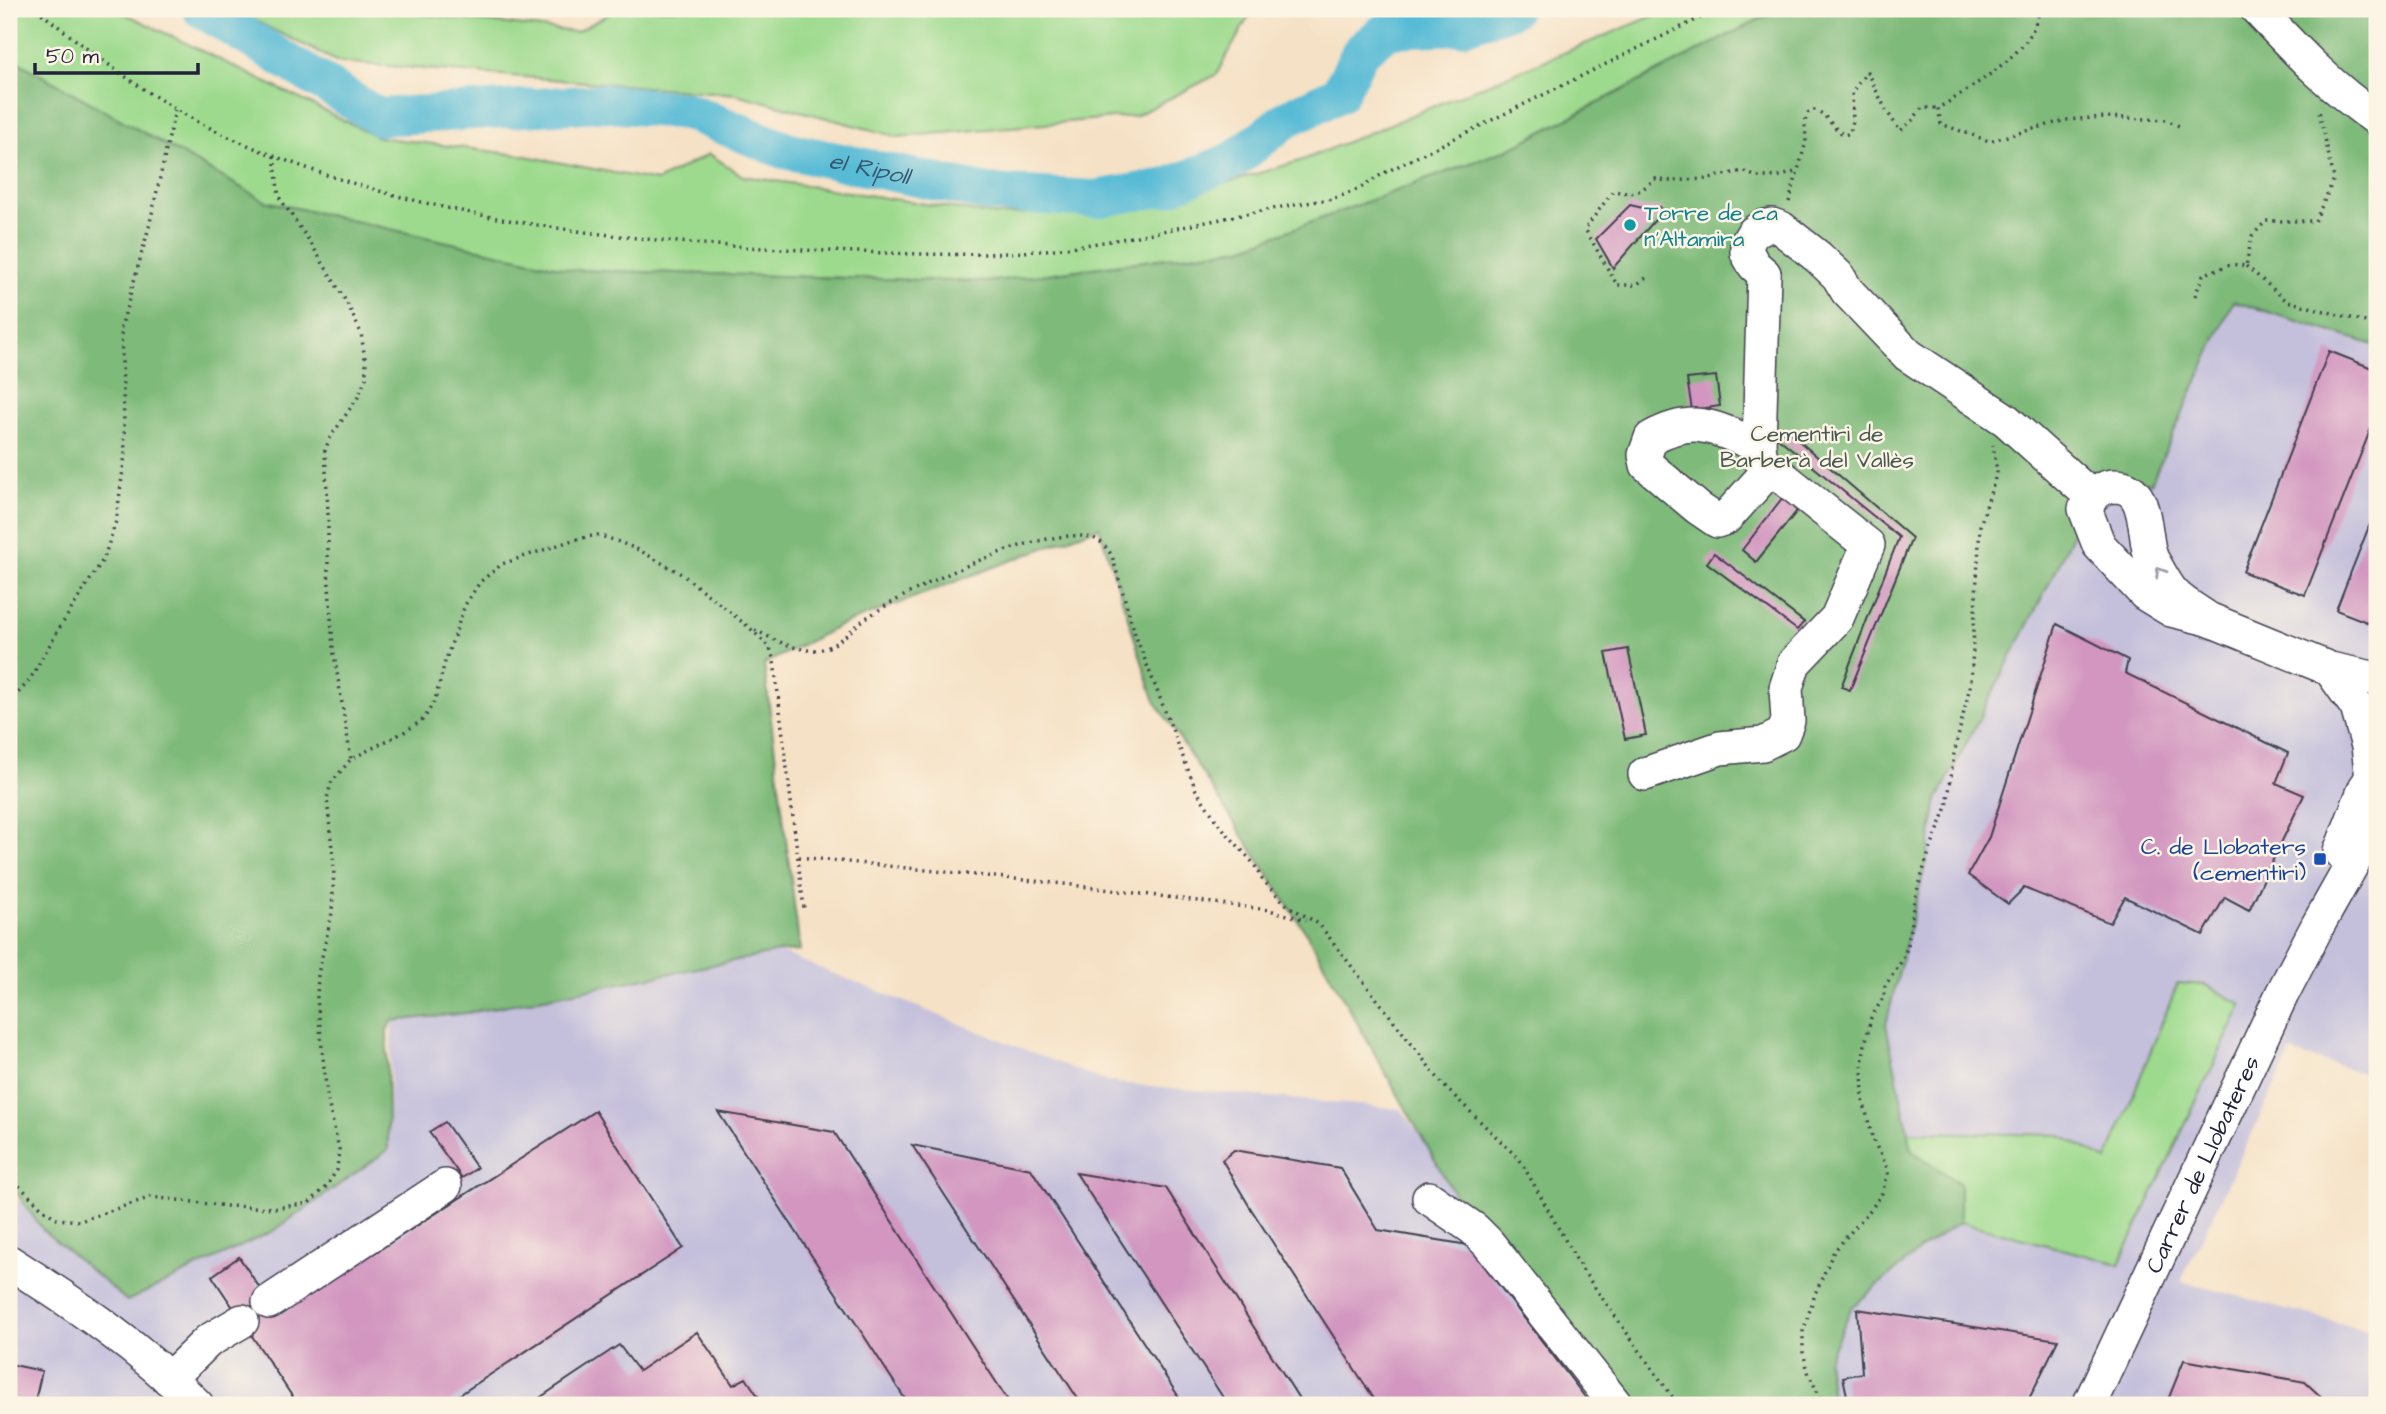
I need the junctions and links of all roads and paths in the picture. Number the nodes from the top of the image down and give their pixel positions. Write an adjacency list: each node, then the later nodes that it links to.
1 (36, 9): 7 (path)
2 (1718, 9): 10 (path)
3 (2041, 9): 6 (path)
4 (2257, 9): 5 (street)
5 (2309, 64): 8 (street); 13 (path)
6 (1938, 108): 9 (path); 11 (path)
7 (175, 110): 10 (path); 25 (path)
8 (2377, 119)
9 (2181, 127)
10 (274, 156): 27 (path)
11 (1798, 171): 12 (path); 15 (path)
12 (1782, 228): 14 (street); 16 (street)
13 (2246, 266): 17 (path); 18 (path)
14 (1765, 274): 16 (street); 28 (street)
15 (1646, 278)
16 (1847, 291): 20 (street)
17 (2195, 296)
18 (2377, 325)
19 (1993, 445): 46 (path)
20 (2092, 512): 21 (street); 21 (street, one-way to 20)
21 (2208, 619): 23 (street)
22 (750, 628): 27 (path); 31 (path); 34 (path)
23 (2330, 669): 24 (street); 26 (street)
24 (2377, 679)
25 (9, 703)
26 (2363, 703): 29 (street)
27 (351, 759): 36 (path)
28 (1645, 774)
29 (2375, 781): 32 (street, Carrer de Llobateres); 35 (street, Carrer de Llobateres)
30 (2377, 820): 32 (street, Carrer de Llobateres)
31 (799, 857): 33 (path); 34 (path)
32 (2354, 859): 35 (street, Carrer de Llobateres)
33 (804, 909)
34 (1319, 924): 45 (path)
35 (2318, 925): 47 (street, Carrer de Llobateres)
36 (9, 1177)
37 (444, 1186): 40 (street)
38 (1429, 1198): 44 (street)
39 (9, 1262): 42 (street)
40 (270, 1301)
41 (242, 1321): 42 (street)
42 (169, 1379): 43 (street)
43 (197, 1405)
44 (1616, 1405)
45 (1678, 1405)
46 (1824, 1405)
47 (2089, 1405)

